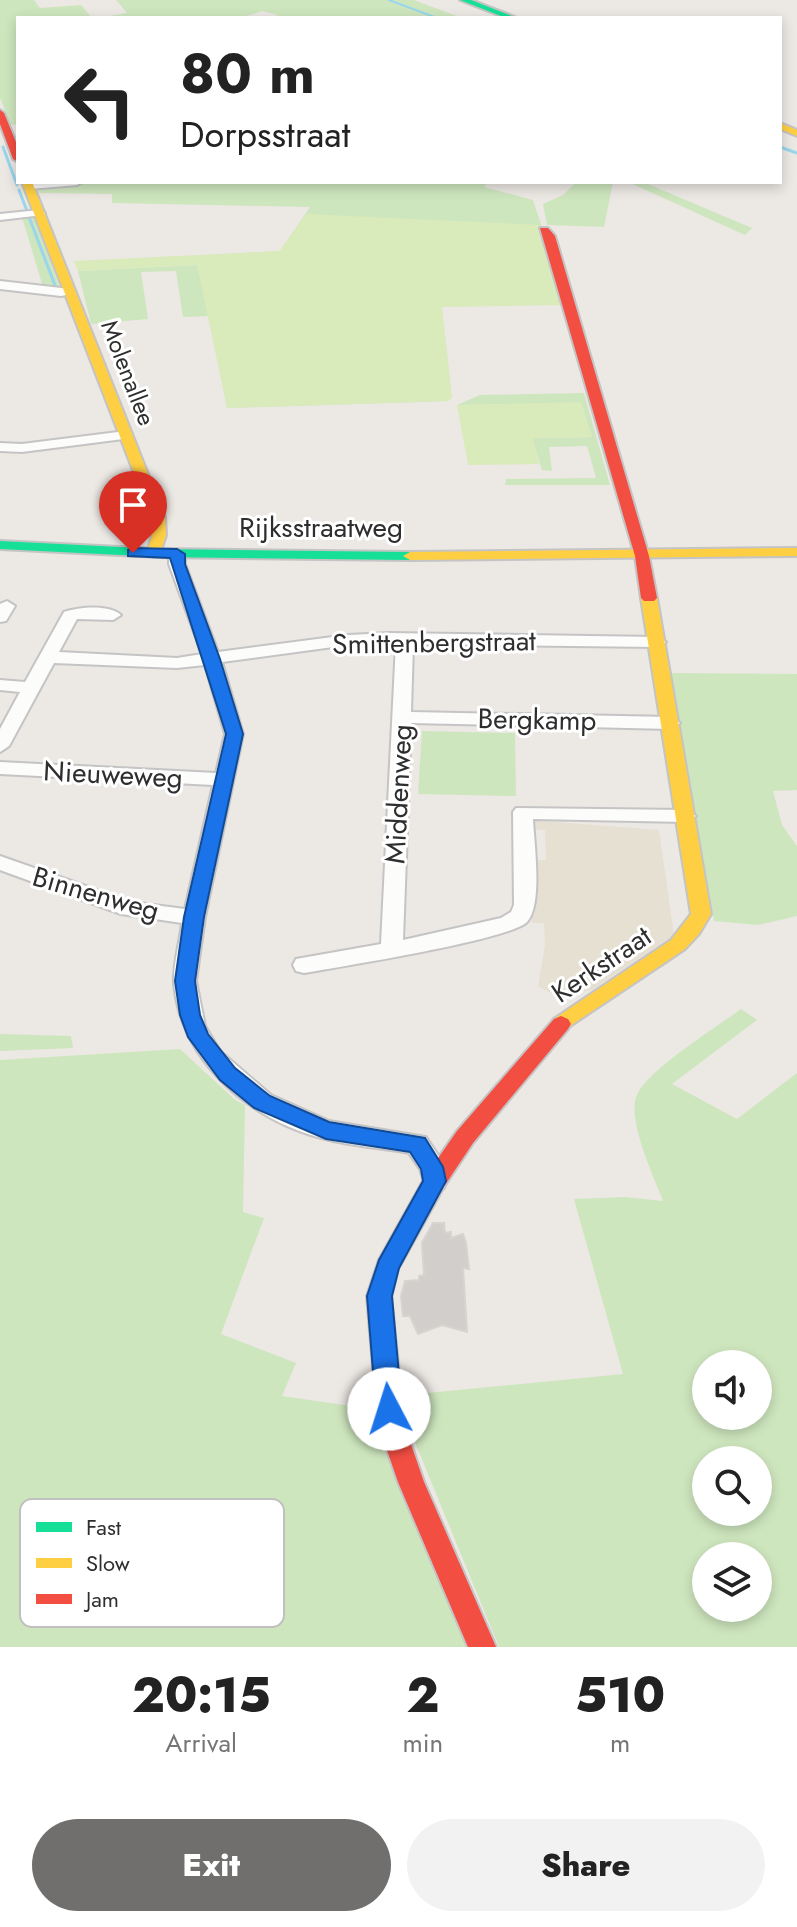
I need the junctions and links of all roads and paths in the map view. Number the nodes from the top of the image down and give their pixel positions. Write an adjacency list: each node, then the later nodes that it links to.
1 (456, 2): 2 (main road); 3 (main road)
2 (481, 16)
3 (506, 16)
4 (0, 113): 5 (main road)
5 (16, 154)
6 (28, 184): 7 (main road, Molenallee)
7 (39, 213): 8 (street); 11 (main road, Molenallee)
8 (0, 217)
9 (544, 230): 18 (main road)
10 (0, 285): 11 (street)
11 (70, 293): 12 (main road, Molenallee)
12 (126, 435): 13 (street); 16 (main road, Molenallee)
13 (0, 447)
14 (0, 545): 16 (main road, Rijksstraatweg)
15 (797, 552): 18 (main road, Rijksstraatweg)
16 (154, 553): 17 (main road, Rijksstraatweg)
17 (177, 554): 18 (main road, Rijksstraatweg); 23 (street)
18 (642, 556): 21 (main road, Kerkstraat)
19 (113, 615): 22 (street)
20 (405, 638): 21 (street, Smittenbergstraat); 23 (street, Smittenbergstraat); 26 (street, Middenweg)
21 (657, 642): 27 (main road, Kerkstraat)
22 (48, 657): 23 (street, Smittenbergstraat); 25 (street)
23 (212, 659): 30 (street)
24 (0, 685): 25 (street)
25 (29, 688): 28 (street)
26 (402, 717): 27 (street, Bergkamp); 34 (street, Middenweg)
27 (671, 723): 31 (main road, Kerkstraat)
28 (0, 746)
29 (0, 768): 30 (street, Nieuweweg)
30 (226, 780): 33 (street)
31 (686, 816): 34 (street); 36 (main road, Kerkstraat)
32 (0, 863): 33 (street, Binnenweg)
33 (194, 917): 37 (street)
34 (392, 950): 35 (street)
35 (304, 965)
36 (465, 1137): 37 (street); 38 (main road, Kerkstraat)
37 (417, 1144): 38 (street)
38 (435, 1181): 39 (main road, Kerkstraat)
39 (482, 1647)

